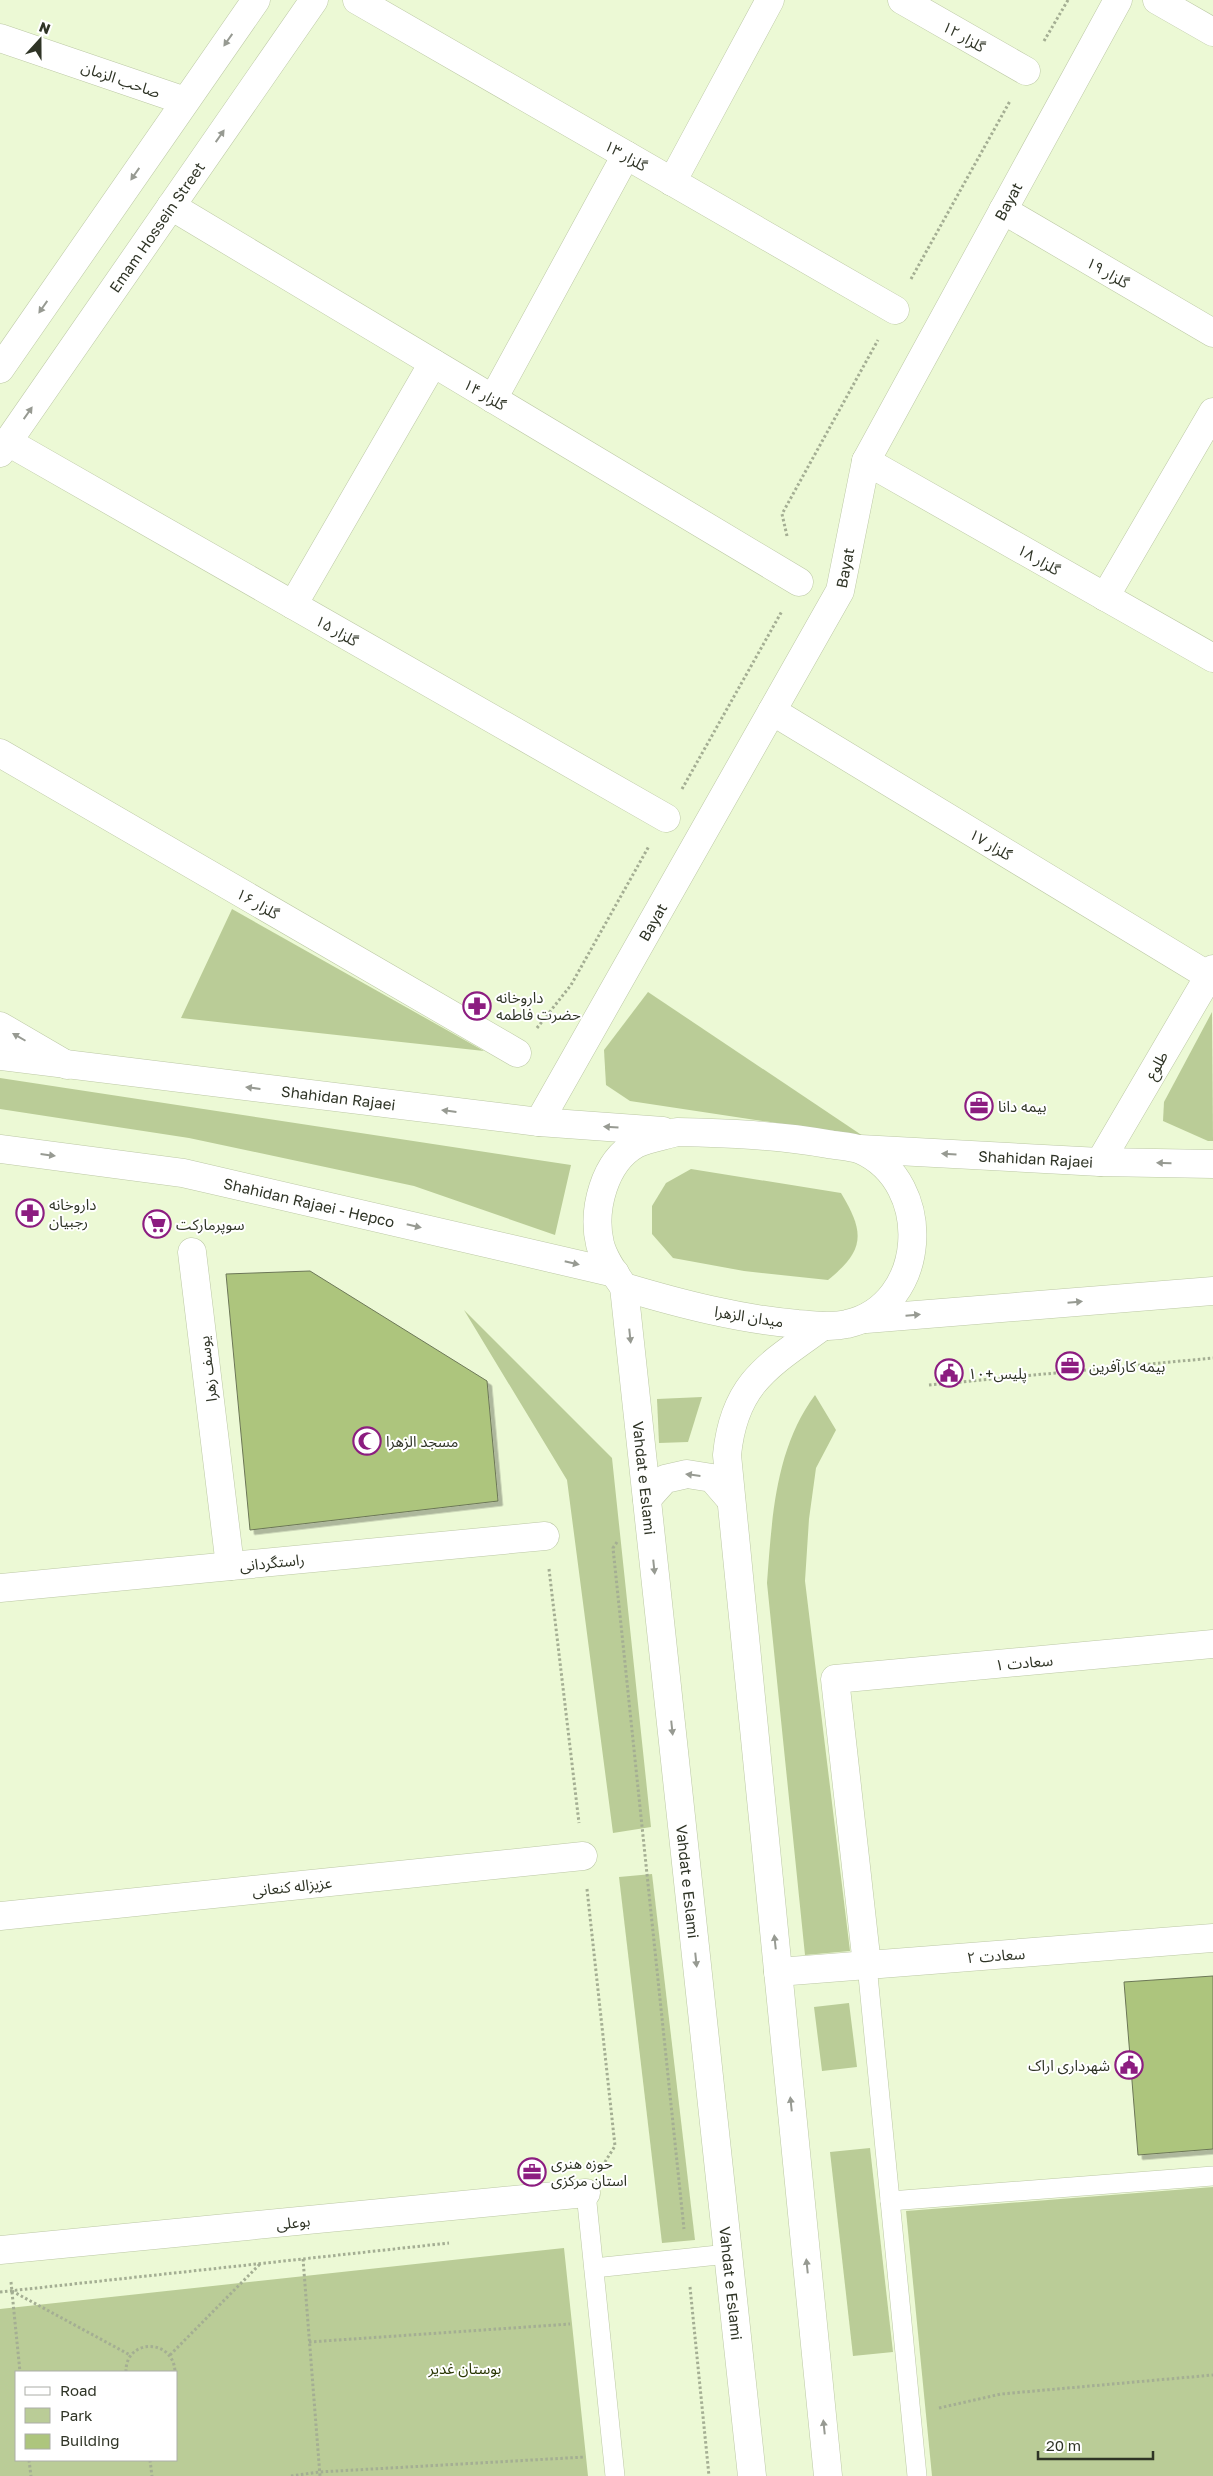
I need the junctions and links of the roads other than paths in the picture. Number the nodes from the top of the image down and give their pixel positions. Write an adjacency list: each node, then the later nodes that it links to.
1 (256, 0): 11 (street, one-way to 11)
2 (314, 0): 14 (street, Emam Hossein Street, one-way to 2)
3 (357, 0): 12 (street, گلزار ۱۳)
4 (770, 0): 13 (street)
5 (902, 0): 10 (street, گلزار ۱۲)
6 (1118, 0): 15 (street, Bayat)
7 (1157, 0): 8 (street)
8 (1213, 32)
9 (0, 38): 11 (street, صاحب الزمان)
10 (1026, 71)
11 (186, 101): 19 (street, one-way to 19)
12 (626, 155): 13 (street, گلزار ۱۳); 20 (street)
13 (672, 182): 16 (street, گلزار ۱۳)
14 (171, 206): 18 (street, گلزار ۱۴); 22 (street, Emam Hossein Street, one-way to 14)
15 (1003, 210): 17 (street, گلزار ۱۹); 23 (street, Bayat)
16 (894, 310)
17 (1213, 333)
18 (433, 363): 20 (street, گلزار ۱۴); 26 (street)
19 (0, 369)
20 (493, 399): 24 (street, گلزار ۱۴)
21 (1213, 412): 25 (street)
22 (4, 448): 26 (street, گلزار ۱۵)
23 (866, 461): 25 (street, گلزار ۱۸); 28 (street, Bayat)
24 (799, 582)
25 (1105, 597): 27 (street, گلزار ۱۸)
26 (293, 605): 30 (street, گلزار ۱۵)
27 (1213, 658)
28 (772, 711): 31 (street, گلزار ۱۷); 36 (street, Bayat)
29 (0, 754): 33 (street, گلزار ۱۶)
30 (666, 818)
31 (1211, 972): 40 (street, طلوع)
32 (0, 1026): 35 (street, one-way to 32)
33 (517, 1053)
34 (0, 1056): 35 (street, Shahidan Rajaei)
35 (68, 1066): 36 (street, Shahidan Rajaei, one-way to 35)
36 (539, 1122): 37 (street, Shahidan Rajaei, one-way to 36)
37 (677, 1132): 39 (street, میدان الزهرا); 43 (street, میدان الزهرا)
38 (0, 1149): 43 (street, Shahidan Rajaei - Hepco, one-way to 43)
39 (860, 1149): 40 (street, Shahidan Rajaei, one-way to 39); 45 (street, میدان الزهرا)
40 (1100, 1162): 41 (street, Shahidan Rajaei, one-way to 40)
41 (1213, 1164)
42 (192, 1252): 50 (street, یوسف زهرا)
43 (620, 1280): 46 (street, میدان الزهرا); 47 (street, Vahdat e Eslami, one-way to 47)
44 (1213, 1291): 45 (street, one-way to 44)
45 (864, 1319): 46 (street, میدان الزهرا)
46 (823, 1326): 48 (street)
47 (647, 1498): 48 (street, one-way to 47); 62 (street, Vahdat e Eslami, one-way to 62)
48 (731, 1500): 57 (street, one-way to 48)
49 (545, 1536): 50 (street, راستگردانی)
50 (230, 1566): 51 (street, راستگردانی)
51 (0, 1588)
52 (1213, 1644): 56 (street, سعادت ۱)
53 (583, 1856): 54 (street, عزیزاله کنعانی)
54 (0, 1916)
55 (1213, 1938): 56 (street, سعادت ۲)
56 (866, 1965): 57 (street, سعادت ۲); 60 (lane)
57 (778, 1972): 66 (street, one-way to 57)
58 (1213, 2176): 60 (lane)
59 (586, 2193): 61 (street, بوعلی); 63 (lane)
60 (890, 2201): 67 (lane)
61 (4, 2250)
62 (728, 2254): 63 (lane); 65 (street, Vahdat e Eslami)
63 (594, 2268): 64 (lane)
64 (615, 2476)
65 (752, 2476)
66 (828, 2476)
67 (917, 2476)

